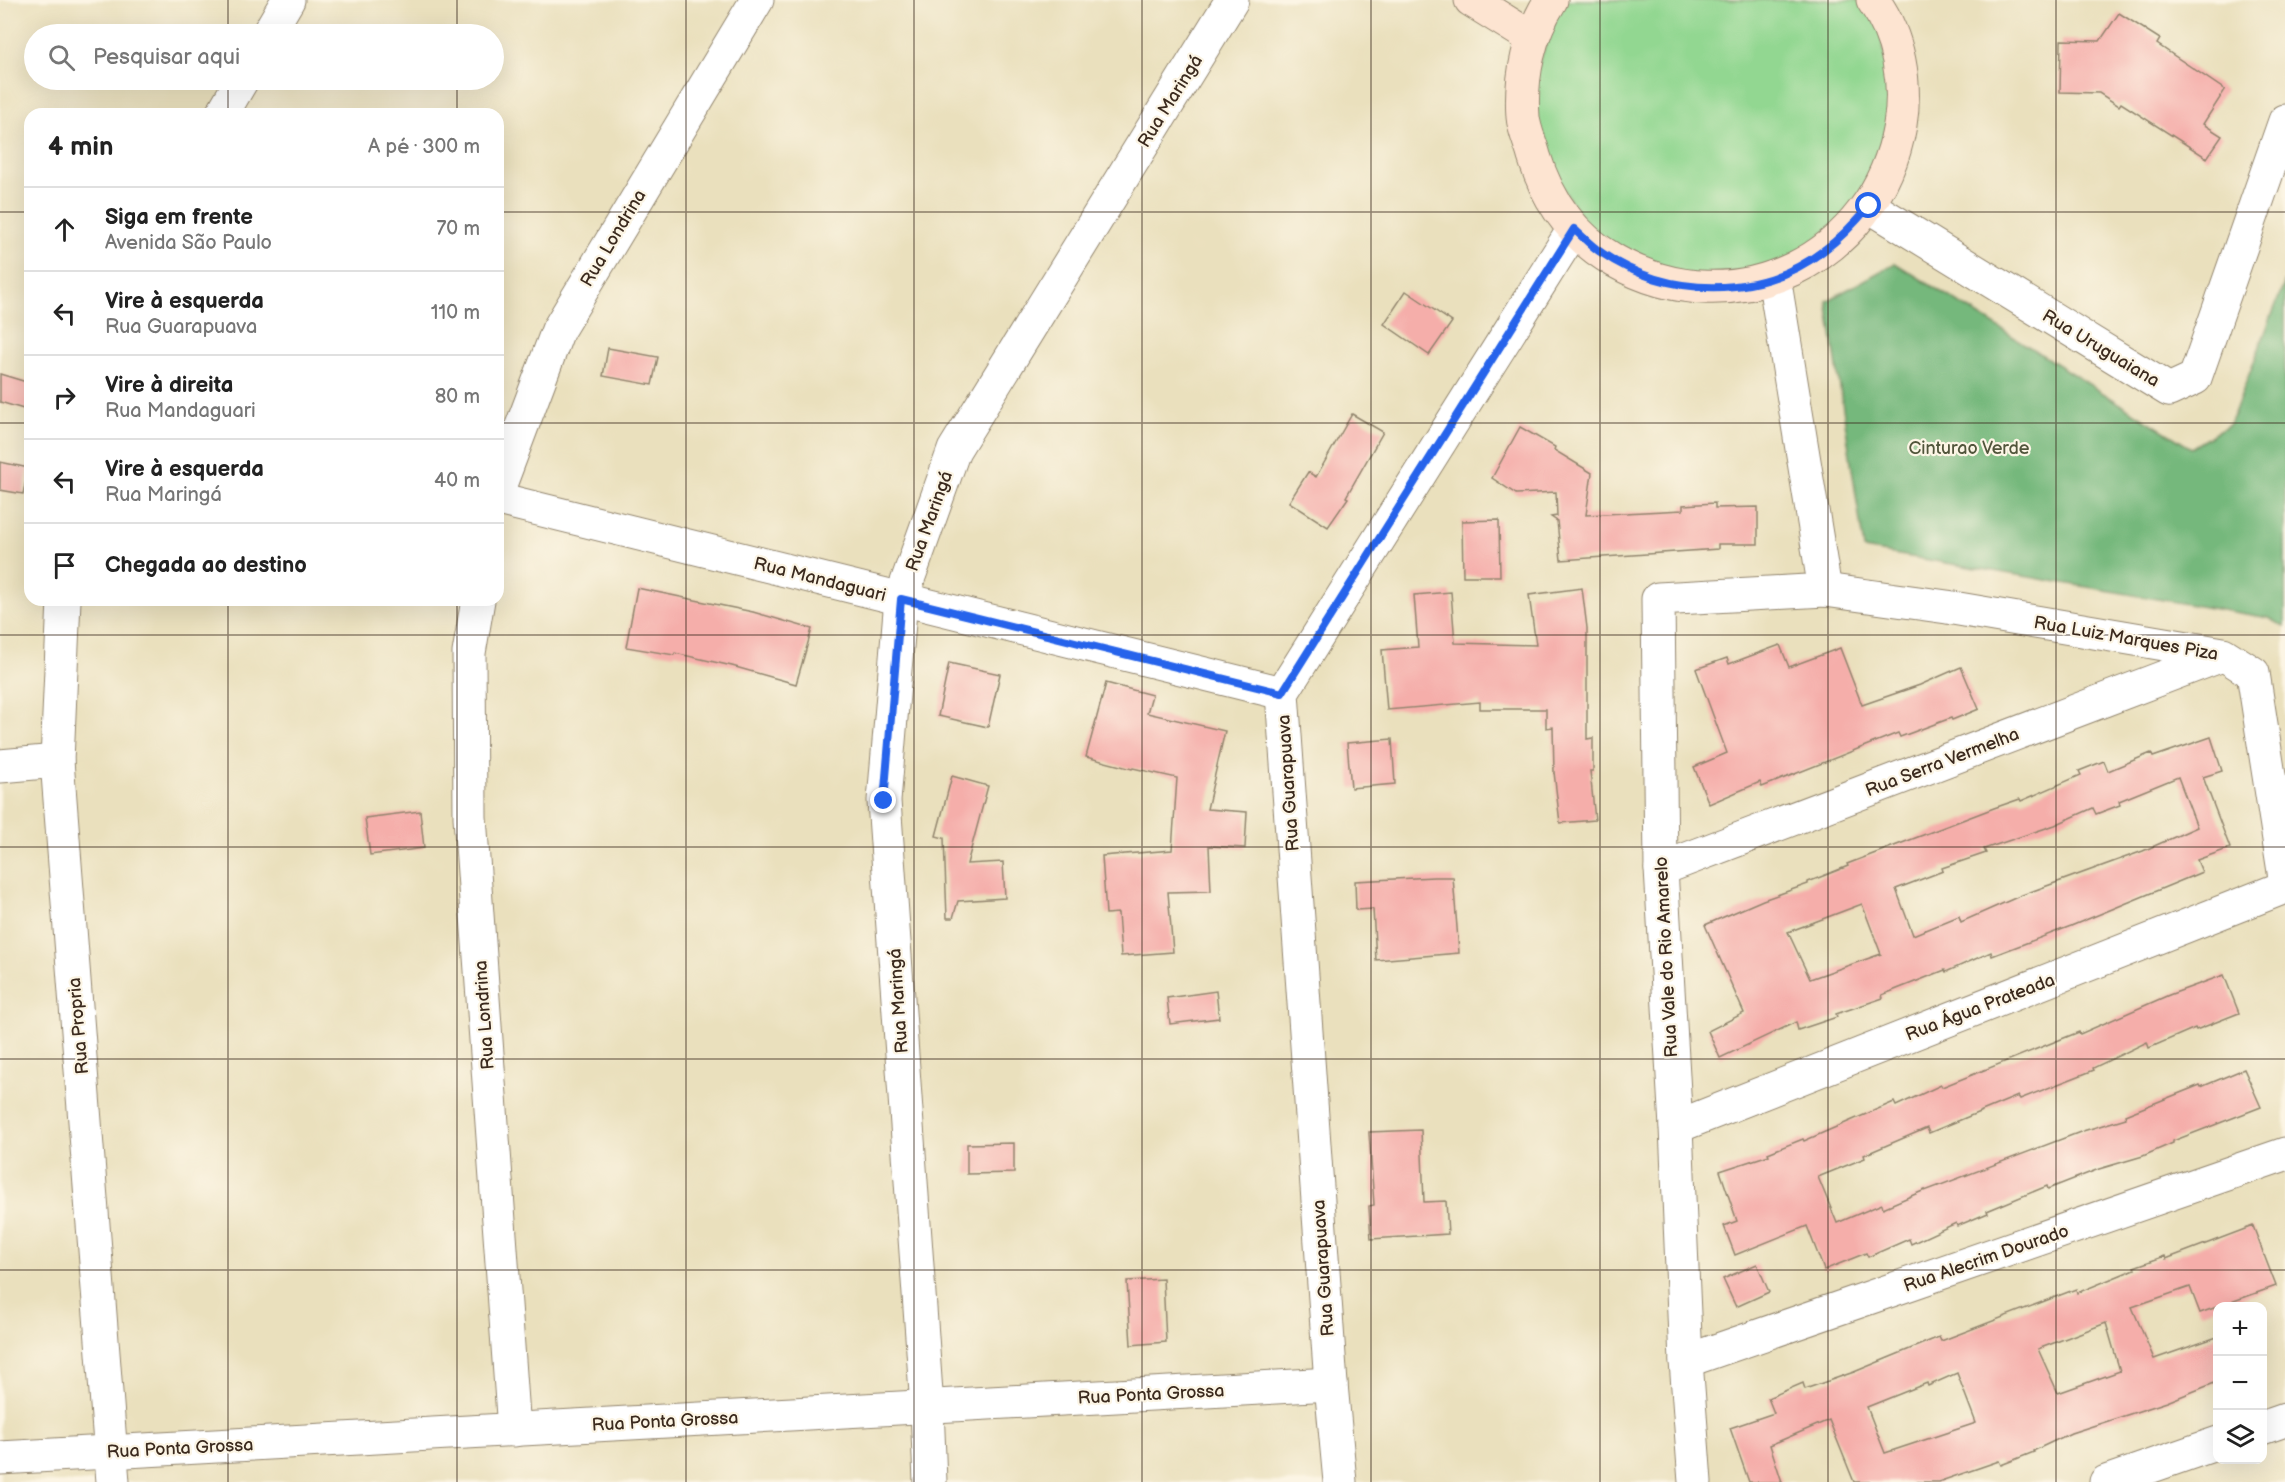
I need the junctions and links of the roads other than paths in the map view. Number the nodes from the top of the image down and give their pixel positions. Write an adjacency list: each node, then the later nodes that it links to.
1 (288, 0): 7 (street)
2 (757, 0): 15 (street, Rua Londrina)
3 (1232, 0): 18 (street, Rua Maringá)
4 (1471, 0): 8 (street)
5 (1551, 0): 8 (street)
6 (1873, 0): 12 (street)
7 (274, 24)
8 (1532, 38): 13 (street)
9 (236, 90): 10 (street)
10 (226, 108)
11 (2285, 122): 12 (street, Rua Uruguaiana)
12 (1869, 206): 14 (street)
13 (1574, 229): 14 (street); 22 (street, Rua Guarapuava)
14 (1774, 277): 17 (street)
15 (504, 474)
16 (504, 500): 18 (street, Rua Mandaguari)
17 (1825, 590): 21 (street, Rua Luiz Marques Piza); 25 (street, Rua Vale do Rio Amarelo)
18 (901, 599): 22 (street, Rua Mandaguari); 32 (street, Rua Maringá)
19 (63, 606): 23 (street, Rua Propria)
20 (477, 606): 35 (street, Rua Londrina)
21 (2223, 654): 25 (street, Rua Serra Vermelha); 26 (street, Rua Luiz Marques Piza)
22 (1282, 693): 31 (street, Rua Guarapuava)
23 (57, 761): 24 (street); 38 (street, Rua Propria)
24 (0, 765)
25 (1661, 869): 28 (street, Rua Vale do Rio Amarelo)
26 (2285, 878)
27 (2285, 887): 28 (street, Rua Água Prateada)
28 (1676, 1127): 30 (street, Rua Vale do Rio Amarelo)
29 (2285, 1154): 30 (street, Rua Alecrim Dourado)
30 (1686, 1361): 41 (street, Rua Vale do Rio Amarelo)
31 (1331, 1384): 32 (street, Rua Ponta Grossa); 40 (street, Rua Guarapuava)
32 (927, 1407): 35 (street, Rua Ponta Grossa); 39 (street, Rua Maringá)
33 (2285, 1420): 34 (street)
34 (2267, 1426)
35 (514, 1430): 38 (street, Rua Ponta Grossa)
36 (2213, 1444): 42 (street)
37 (0, 1458): 38 (street, Rua Ponta Grossa)
38 (113, 1467)
39 (930, 1482)
40 (1340, 1482)
41 (1695, 1482)
42 (2106, 1482)

